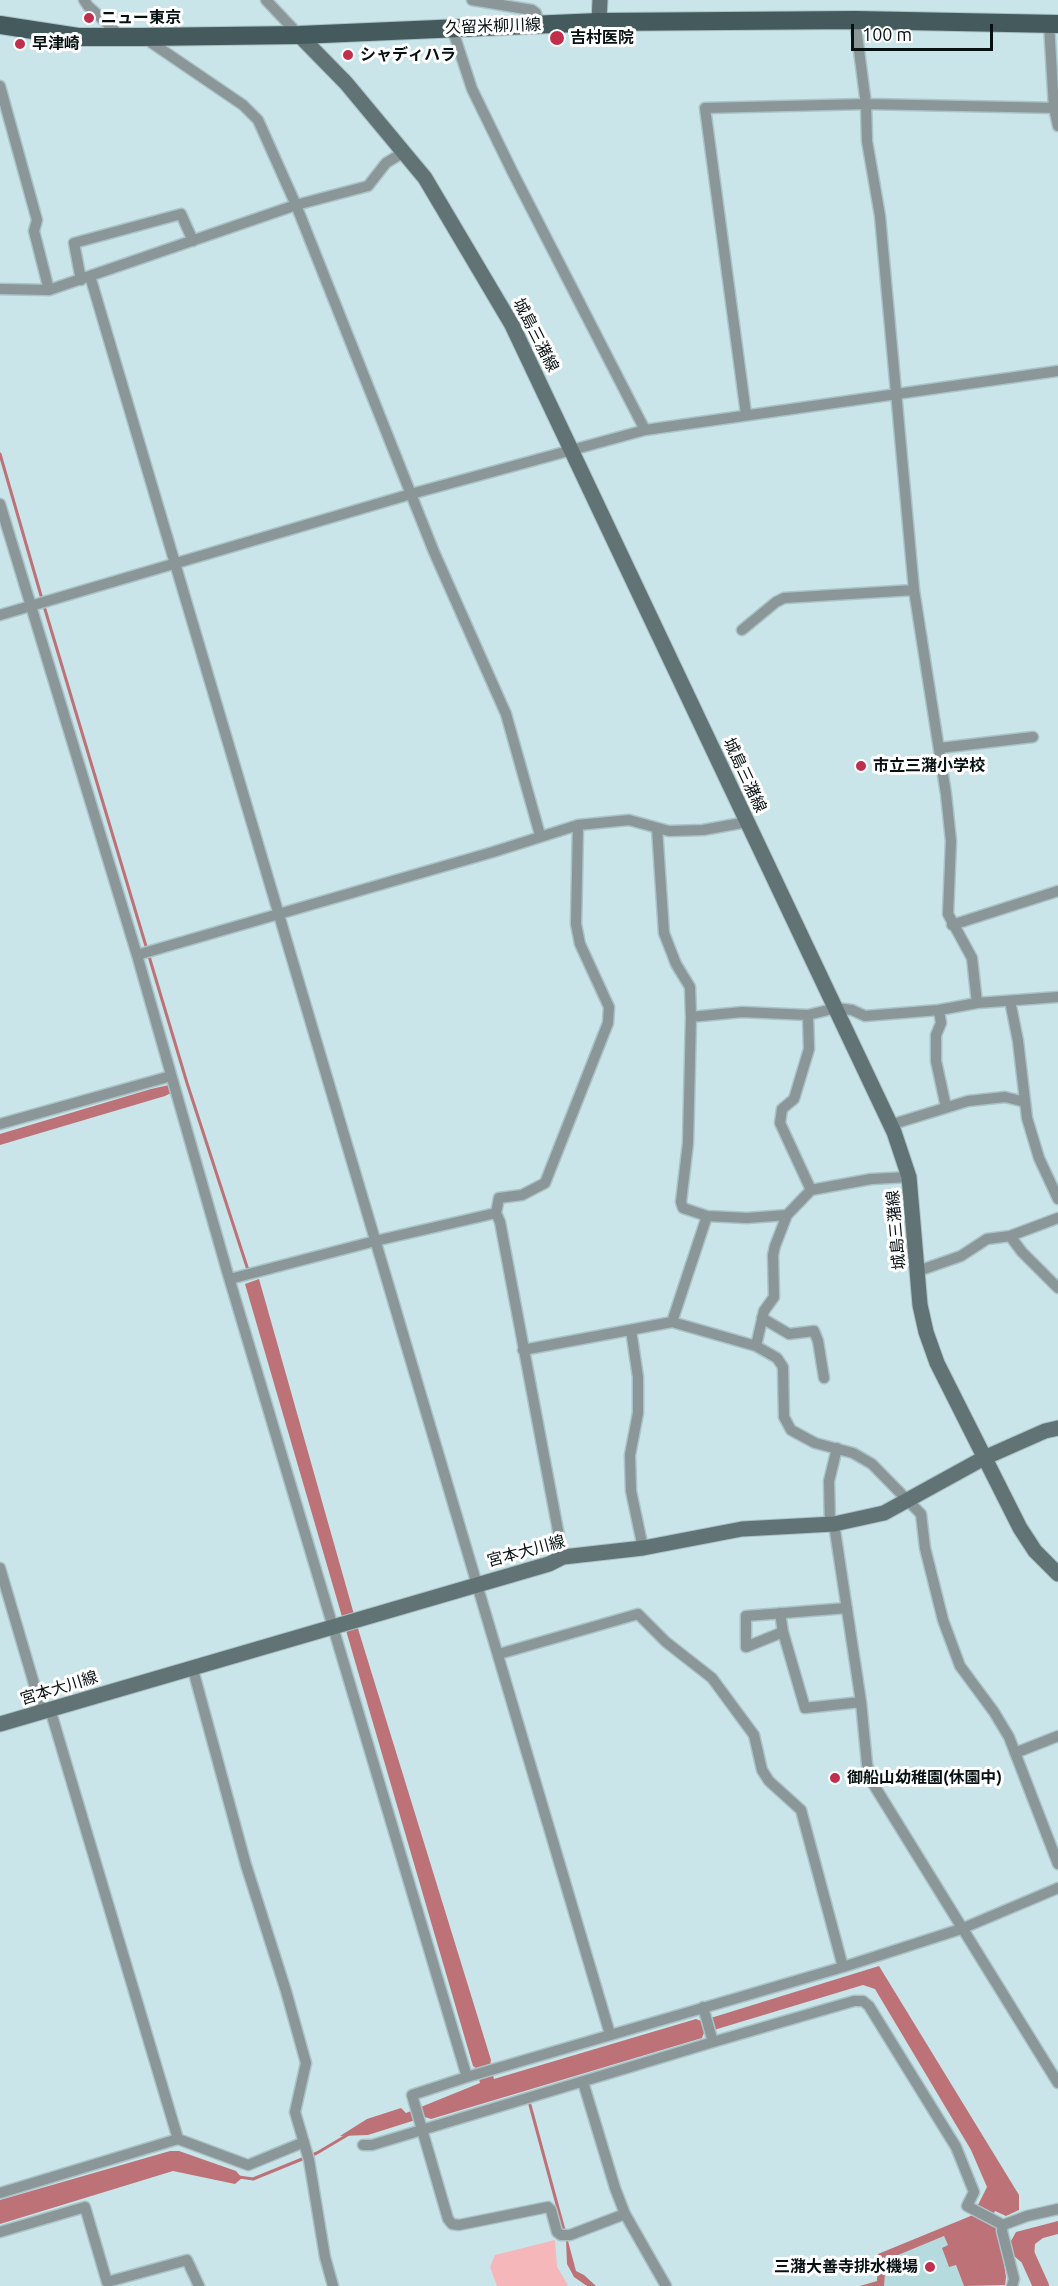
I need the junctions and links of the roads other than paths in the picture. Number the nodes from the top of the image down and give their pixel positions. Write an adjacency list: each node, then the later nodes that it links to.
1 (84, 0): 12 (street)
2 (266, 0): 11 (street)
3 (472, 0): 9 (street)
4 (600, 0): 6 (main road)
5 (855, 20): 6 (main road, 久留米柳川線); 7 (main road, 久留米柳川線); 15 (street)
6 (599, 22): 9 (main road, 久留米柳川線)
7 (1053, 24): 16 (street)
8 (0, 25): 12 (main road, 久留米柳川線)
9 (539, 25): 10 (main road, 久留米柳川線)
10 (452, 28): 11 (main road, 久留米柳川線); 27 (street)
11 (299, 35): 13 (main road, 久留米柳川線); 18 (main road, 城島三潴線)
12 (122, 37): 13 (main road, 久留米柳川線)
13 (142, 37): 19 (street)
14 (0, 86): 23 (street)
15 (866, 104): 16 (street); 25 (street); 26 (street)
16 (1056, 108): 17 (street)
17 (1058, 126)
18 (404, 152): 19 (street); 28 (main road, 城島三潴線)
19 (296, 205): 20 (street); 29 (street)
20 (193, 241): 21 (street); 21 (street)
21 (86, 278): 23 (street); 31 (street)
22 (0, 289): 23 (street)
23 (49, 290)
24 (1058, 371): 25 (street)
25 (897, 393): 26 (street); 32 (street)
26 (746, 414): 27 (street)
27 (645, 430): 28 (street)
28 (572, 448): 29 (street); 38 (main road, 城島三潴線)
29 (411, 494): 31 (street); 41 (street)
30 (0, 504): 33 (street)
31 (176, 564): 33 (street); 43 (street)
32 (914, 590): 35 (street); 37 (street)
33 (31, 606): 34 (street); 45 (street)
34 (0, 615)
35 (742, 630)
36 (1033, 737): 37 (street)
37 (940, 748): 44 (street)
38 (747, 822): 40 (street); 49 (main road, 城島三潴線)
39 (578, 825): 40 (street); 41 (street); 61 (street)
40 (657, 828): 52 (street)
41 (540, 835): 43 (street)
42 (1058, 891): 44 (street)
43 (278, 914): 45 (street); 66 (street)
44 (952, 926): 48 (street)
45 (137, 954): 53 (street)
46 (1058, 997): 47 (street)
47 (1010, 1001): 48 (street); 54 (street)
48 (977, 1003): 50 (street)
49 (836, 1008): 50 (street); 51 (street); 57 (main road, 城島三潴線)
50 (939, 1010): 55 (street)
51 (808, 1015): 52 (street); 59 (street)
52 (692, 1017): 63 (street)
53 (173, 1085): 56 (street); 68 (street)
54 (1026, 1102): 55 (street); 60 (street)
55 (946, 1107): 57 (street)
56 (0, 1124)
57 (890, 1125): 58 (main road, 城島三潴線)
58 (909, 1178): 59 (street); 67 (main road, 城島三潴線)
59 (811, 1190): 62 (street)
60 (1058, 1199)
61 (496, 1213): 66 (street); 74 (street)
62 (787, 1215): 63 (street); 70 (street)
63 (707, 1216): 71 (street)
64 (1058, 1218): 65 (street)
65 (1010, 1236): 67 (street); 69 (street)
66 (375, 1241): 68 (street); 85 (street)
67 (918, 1270): 78 (main road, 城島三潴線)
68 (230, 1280): 88 (street)
69 (1058, 1288)
70 (762, 1318): 73 (street); 75 (street)
71 (672, 1322): 72 (street); 73 (street)
72 (631, 1330): 74 (street); 81 (street)
73 (756, 1346): 77 (street)
74 (523, 1350): 82 (street)
75 (824, 1378)
76 (1058, 1428): 78 (main road, 宮本大川線)
77 (837, 1448): 79 (street); 80 (street)
78 (984, 1458): 79 (main road, 宮本大川線); 84 (main road, 城島三潴線)
79 (908, 1500): 80 (main road, 宮本大川線); 96 (street)
80 (832, 1525): 81 (main road, 宮本大川線); 86 (street)
81 (643, 1548): 82 (main road, 宮本大川線)
82 (563, 1557): 85 (main road, 宮本大川線)
83 (0, 1568): 93 (street)
84 (1058, 1574)
85 (476, 1584): 88 (main road, 宮本大川線); 90 (street)
86 (847, 1608): 87 (street); 92 (street)
87 (780, 1613): 89 (street); 89 (street)
88 (335, 1626): 91 (main road, 宮本大川線); 104 (street)
89 (783, 1632): 92 (street)
90 (499, 1654): 100 (street); 102 (street)
91 (192, 1666): 93 (main road, 宮本大川線); 110 (street)
92 (861, 1702): 99 (street)
93 (46, 1710): 94 (main road, 宮本大川線); 108 (street)
94 (0, 1724)
95 (1058, 1736): 96 (street)
96 (1015, 1753): 97 (street)
97 (1058, 1864)
98 (1058, 1888): 99 (street)
99 (961, 1929): 100 (street); 106 (street)
100 (843, 1966): 101 (street)
101 (705, 2012): 102 (street); 103 (street)
102 (610, 2034): 104 (street)
103 (712, 2039): 105 (street); 114 (street)
104 (472, 2075): 107 (street)
105 (583, 2082): 107 (street); 113 (street)
106 (1058, 2083)
107 (421, 2127): 109 (street); 113 (street)
108 (178, 2139): 110 (street); 111 (street)
109 (363, 2145)
110 (306, 2151): 117 (street)
111 (0, 2193)
112 (1058, 2209): 114 (street)
113 (625, 2214): 118 (street)
114 (998, 2223): 119 (street)
115 (0, 2232): 116 (street)
116 (199, 2286)
117 (333, 2286)
118 (666, 2286)
119 (1011, 2286)

